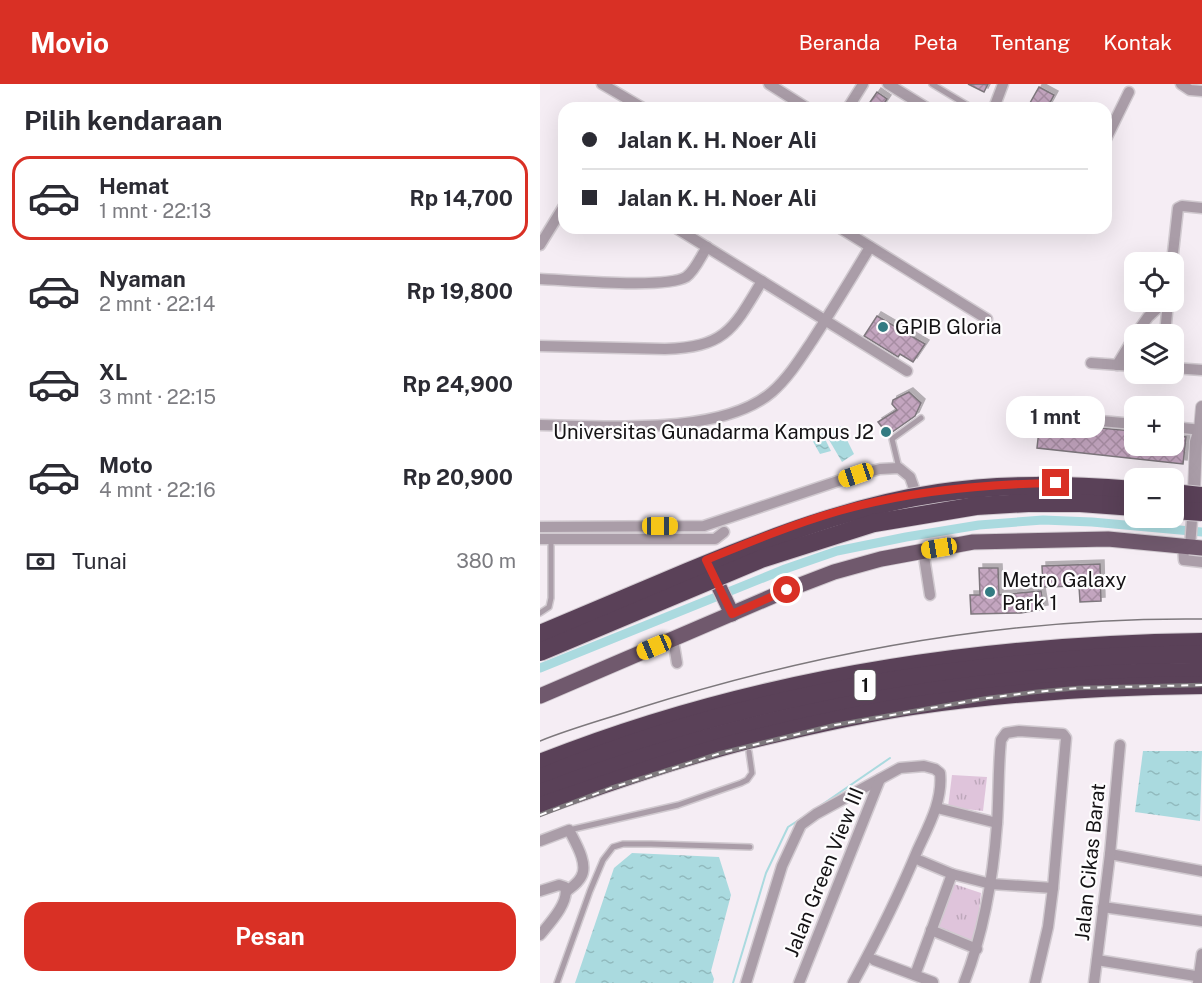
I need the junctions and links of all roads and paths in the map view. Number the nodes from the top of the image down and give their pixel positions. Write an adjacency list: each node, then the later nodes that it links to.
1 (602, 84): 10 (street)
2 (771, 84): 11 (street)
3 (863, 84): 12 (street)
4 (888, 84): 13 (street)
5 (932, 84): 14 (lane)
6 (1003, 84): 15 (street)
7 (1187, 86): 8 (street)
8 (1202, 91)
9 (1129, 92): 16 (street)
10 (633, 102)
11 (798, 102)
12 (852, 102)
13 (917, 102)
14 (962, 102)
15 (996, 102)
16 (1112, 127)
17 (1202, 208): 24 (street)
18 (558, 216): 21 (street)
19 (686, 234): 22 (street)
20 (849, 234): 23 (street)
21 (540, 245)
22 (707, 247): 25 (street); 26 (street)
23 (870, 247): 28 (street); 29 (street)
24 (1173, 252)
25 (540, 279)
26 (762, 281): 29 (street); 31 (street)
27 (1153, 312): 30 (street)
28 (987, 319)
29 (825, 320): 38 (street); 43 (street)
30 (1143, 324)
31 (540, 346)
32 (1124, 354): 34 (street)
33 (1091, 363): 34 (street)
34 (1117, 365): 35 (street)
35 (1124, 365)
36 (1184, 369): 37 (street)
37 (1202, 370)
38 (907, 371)
39 (1202, 407): 45 (street)
40 (1056, 417): 42 (street)
41 (921, 418): 46 (lane)
42 (1124, 423)
43 (540, 425)
44 (1184, 429): 45 (street)
45 (1201, 432): 52 (street)
46 (898, 468): 50 (street); 55 (street)
47 (1202, 475): 52 (street)
48 (1124, 487): 50 (main road)
49 (1124, 487): 68 (highway, bridge)
50 (916, 494): 60 (main road)
51 (1184, 495): 52 (highway, bridge)
52 (1199, 499): 53 (highway, bridge); 59 (street)
53 (1184, 505)
54 (1124, 506): 71 (highway, bridge)
55 (720, 521): 56 (street); 57 (street)
56 (545, 527): 58 (lane)
57 (719, 536): 58 (street); 60 (street)
58 (545, 539): 66 (lane)
59 (1191, 546): 61 (main road); 63 (street)
60 (735, 548): 62 (main road)
61 (922, 550): 64 (street); 65 (main road)
62 (706, 560): 65 (main road); 67 (main road)
63 (1202, 562)
64 (930, 595)
65 (730, 611): 69 (main road)
66 (540, 613)
67 (540, 628)
68 (540, 634)
69 (673, 639): 73 (street); 76 (main road)
70 (1202, 642): 79 (highway, 1)
71 (540, 651)
72 (1202, 655): 80 (highway, 1)
73 (677, 663)
74 (1202, 672): 82 (highway, 1)
75 (1202, 685): 83 (highway, 1)
76 (540, 696)
77 (1120, 746): 89 (street, Jalan Cikas Barat)
78 (749, 752): 86 (lane)
79 (540, 763)
80 (540, 778)
81 (880, 778): 109 (street); 110 (street, Jalan Green View III); 111 (street, Jalan Green View III)
82 (540, 793)
83 (540, 806)
84 (941, 809): 85 (street)
85 (997, 824): 93 (street); 94 (street)
86 (569, 830): 87 (street); 96 (street)
87 (540, 841)
88 (750, 847): 108 (lane)
89 (1110, 854): 91 (street); 97 (street, Jalan Cikas Barat)
90 (921, 861): 92 (street)
91 (1202, 871)
92 (952, 874): 93 (street); 99 (street)
93 (991, 884): 94 (street); 101 (street)
94 (1053, 888): 113 (street)
95 (540, 891): 96 (street)
96 (567, 891): 100 (street)
97 (1104, 907): 98 (street); 104 (street, Jalan Cikas Barat)
98 (1202, 921)
99 (931, 930): 101 (street); 105 (street)
100 (541, 932)
101 (977, 949): 112 (street)
102 (1202, 954): 106 (street)
103 (874, 960): 105 (street)
104 (1097, 960): 106 (street); 114 (street, Jalan Cikas Barat)
105 (915, 975): 107 (street)
106 (1200, 979)
107 (933, 982)
108 (557, 983)
109 (746, 983)
110 (799, 983)
111 (853, 983)
112 (964, 983)
113 (1035, 983)
114 (1094, 983)

